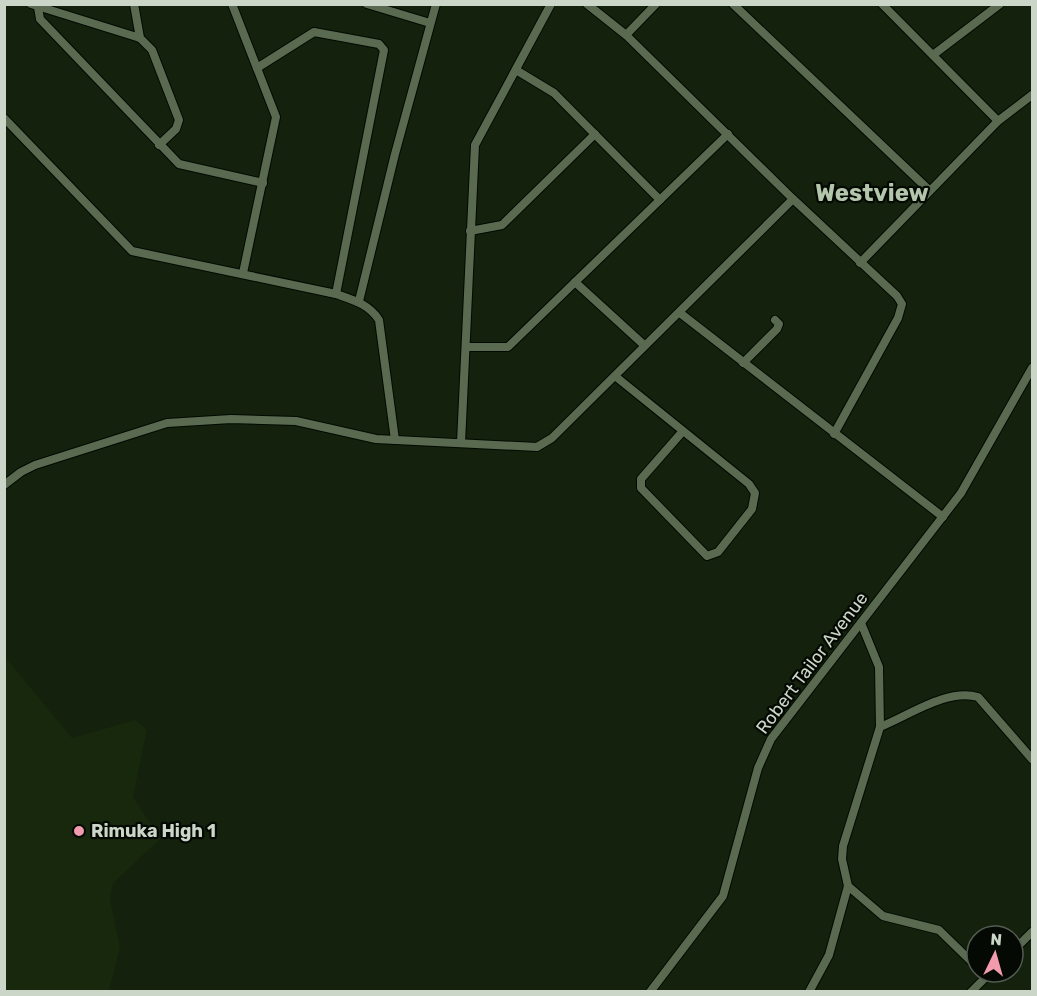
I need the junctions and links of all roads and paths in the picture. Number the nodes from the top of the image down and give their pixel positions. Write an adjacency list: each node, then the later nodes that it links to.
1 (134, 4): 14 (street)
2 (232, 4): 16 (street)
3 (367, 4): 12 (street)
4 (436, 4): 12 (street)
5 (551, 4): 17 (street)
6 (587, 4): 13 (street)
7 (656, 4): 13 (street)
8 (733, 4): 25 (street)
9 (882, 4): 15 (street)
10 (1000, 4): 15 (street)
11 (34, 6): 14 (street); 23 (street)
12 (430, 23): 33 (street)
13 (626, 35): 22 (street)
14 (140, 38): 23 (street)
15 (933, 55): 20 (street)
16 (257, 68): 24 (street); 32 (street)
17 (516, 69): 21 (street); 28 (street)
18 (1032, 95): 20 (street)
19 (4, 118): 30 (street)
20 (998, 121): 25 (street)
21 (596, 134): 27 (street); 28 (street)
22 (728, 134): 26 (street); 27 (street)
23 (159, 145): 24 (street)
24 (263, 183): 30 (street)
25 (929, 190): 29 (street)
26 (793, 199): 29 (street); 34 (street)
27 (660, 200): 31 (street)
28 (470, 231): 37 (street)
29 (860, 263): 42 (street)
30 (243, 273): 32 (street)
31 (575, 282): 36 (street); 37 (street)
32 (336, 294): 33 (street)
33 (359, 302): 43 (street)
34 (680, 314): 36 (street); 38 (street)
35 (775, 320): 38 (street)
36 (644, 345): 40 (street)
37 (467, 347): 44 (street)
38 (743, 363): 42 (street)
39 (1032, 368): 46 (street, Robert Tailor Avenue)
40 (615, 376): 41 (street); 44 (street)
41 (683, 431): 41 (street)
42 (834, 434): 46 (street)
43 (395, 440): 44 (street); 45 (street)
44 (461, 443)
45 (4, 485)
46 (944, 517): 47 (street, Robert Tailor Avenue)
47 (861, 623): 48 (street); 52 (street, Robert Tailor Avenue)
48 (880, 727): 49 (street); 50 (street)
49 (1032, 759)
50 (849, 886): 51 (street); 53 (street)
51 (965, 957)
52 (650, 992)
53 (809, 992)

